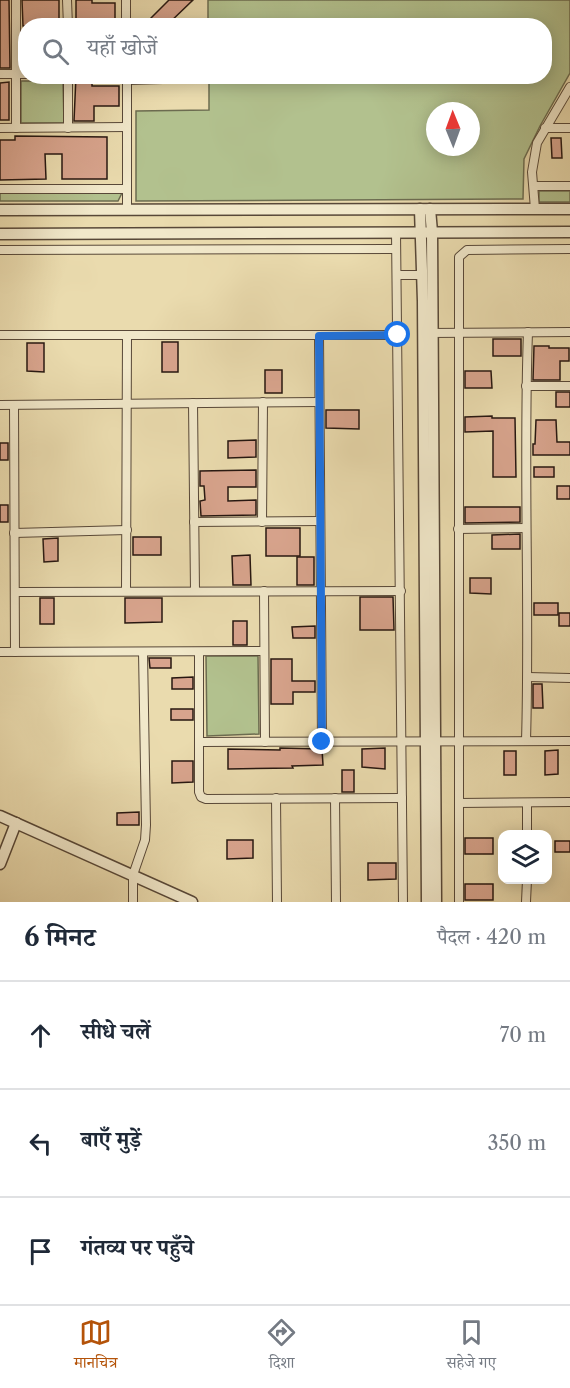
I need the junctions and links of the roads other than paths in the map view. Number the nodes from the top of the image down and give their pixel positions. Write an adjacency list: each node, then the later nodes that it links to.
1 (16, 0): 6 (street)
2 (68, 0): 4 (street)
3 (126, 0): 5 (street)
4 (68, 18)
5 (126, 18)
6 (18, 30)
7 (0, 74): 8 (street)
8 (18, 74)
9 (20, 84): 15 (street)
10 (68, 84): 16 (street)
11 (127, 84): 13 (street)
12 (570, 87): 17 (street)
13 (127, 127): 16 (street); 22 (street)
14 (0, 128): 15 (street)
15 (16, 128): 16 (street)
16 (68, 128)
17 (546, 128): 18 (street); 19 (street)
18 (570, 128)
19 (534, 186): 20 (street); 25 (street)
20 (570, 186)
21 (0, 189): 22 (street)
22 (127, 189): 23 (street)
23 (127, 209): 24 (street); 27 (street)
24 (425, 209): 25 (street); 29 (street)
25 (535, 209): 26 (street)
26 (570, 209)
27 (0, 210)
28 (396, 232): 29 (street); 31 (street); 32 (street)
29 (427, 232): 30 (street); 36 (street); 40 (street)
30 (570, 232)
31 (0, 234)
32 (396, 249): 34 (street); 35 (street)
33 (570, 249): 37 (street)
34 (0, 250)
35 (397, 275): 36 (street); 42 (street)
36 (423, 275): 40 (street)
37 (458, 332): 38 (street); 40 (street); 57 (street)
38 (528, 332): 39 (street); 45 (street)
39 (570, 332)
40 (428, 333): 79 (street)
41 (0, 335): 43 (street)
42 (398, 335): 44 (street); 63 (street)
43 (127, 336): 44 (street); 50 (street)
44 (319, 336): 48 (street)
45 (526, 386): 46 (street); 56 (street)
46 (570, 386)
47 (263, 402): 48 (street); 49 (street); 55 (street)
48 (319, 402): 53 (street)
49 (194, 403): 50 (street); 54 (street)
50 (127, 404): 52 (street); 58 (street)
51 (0, 405): 52 (street)
52 (14, 405): 59 (street)
53 (320, 521): 55 (street); 65 (street)
54 (194, 522): 55 (street); 61 (street)
55 (262, 522)
56 (526, 528): 57 (street); 71 (street)
57 (458, 529): 80 (street)
58 (127, 530): 59 (street); 60 (street)
59 (14, 533): 64 (street)
60 (126, 591): 61 (street); 64 (street)
61 (195, 591): 62 (street)
62 (264, 591): 65 (street); 66 (street)
63 (401, 591): 65 (street); 78 (street)
64 (15, 592): 68 (street)
65 (320, 592): 77 (street)
66 (264, 651): 70 (street); 76 (street)
67 (0, 652): 68 (street)
68 (15, 652): 69 (street)
69 (143, 652): 70 (street); 91 (street)
70 (199, 652): 75 (street)
71 (528, 677): 72 (street); 73 (street)
72 (570, 678)
73 (526, 741): 74 (street); 80 (street)
74 (570, 741)
75 (200, 742): 76 (street); 81 (street)
76 (265, 742): 77 (street)
77 (322, 742): 78 (street)
78 (402, 742): 79 (street); 83 (street)
79 (430, 742): 80 (street); 98 (street); 99 (street)
80 (459, 742): 85 (street)
81 (276, 798): 82 (street); 95 (street)
82 (335, 798): 83 (street); 96 (street)
83 (402, 798): 97 (street)
84 (570, 802): 86 (street)
85 (459, 803): 86 (street); 100 (street)
86 (527, 803): 89 (street)
87 (0, 816): 88 (street)
88 (16, 823): 90 (street); 91 (street)
89 (527, 830)
90 (0, 864)
91 (133, 875): 93 (street); 94 (street)
92 (526, 884): 101 (street)
93 (133, 902)
94 (192, 902)
95 (277, 902)
96 (336, 902)
97 (403, 902)
98 (427, 902)
99 (436, 902)
100 (459, 902)
101 (526, 902)

